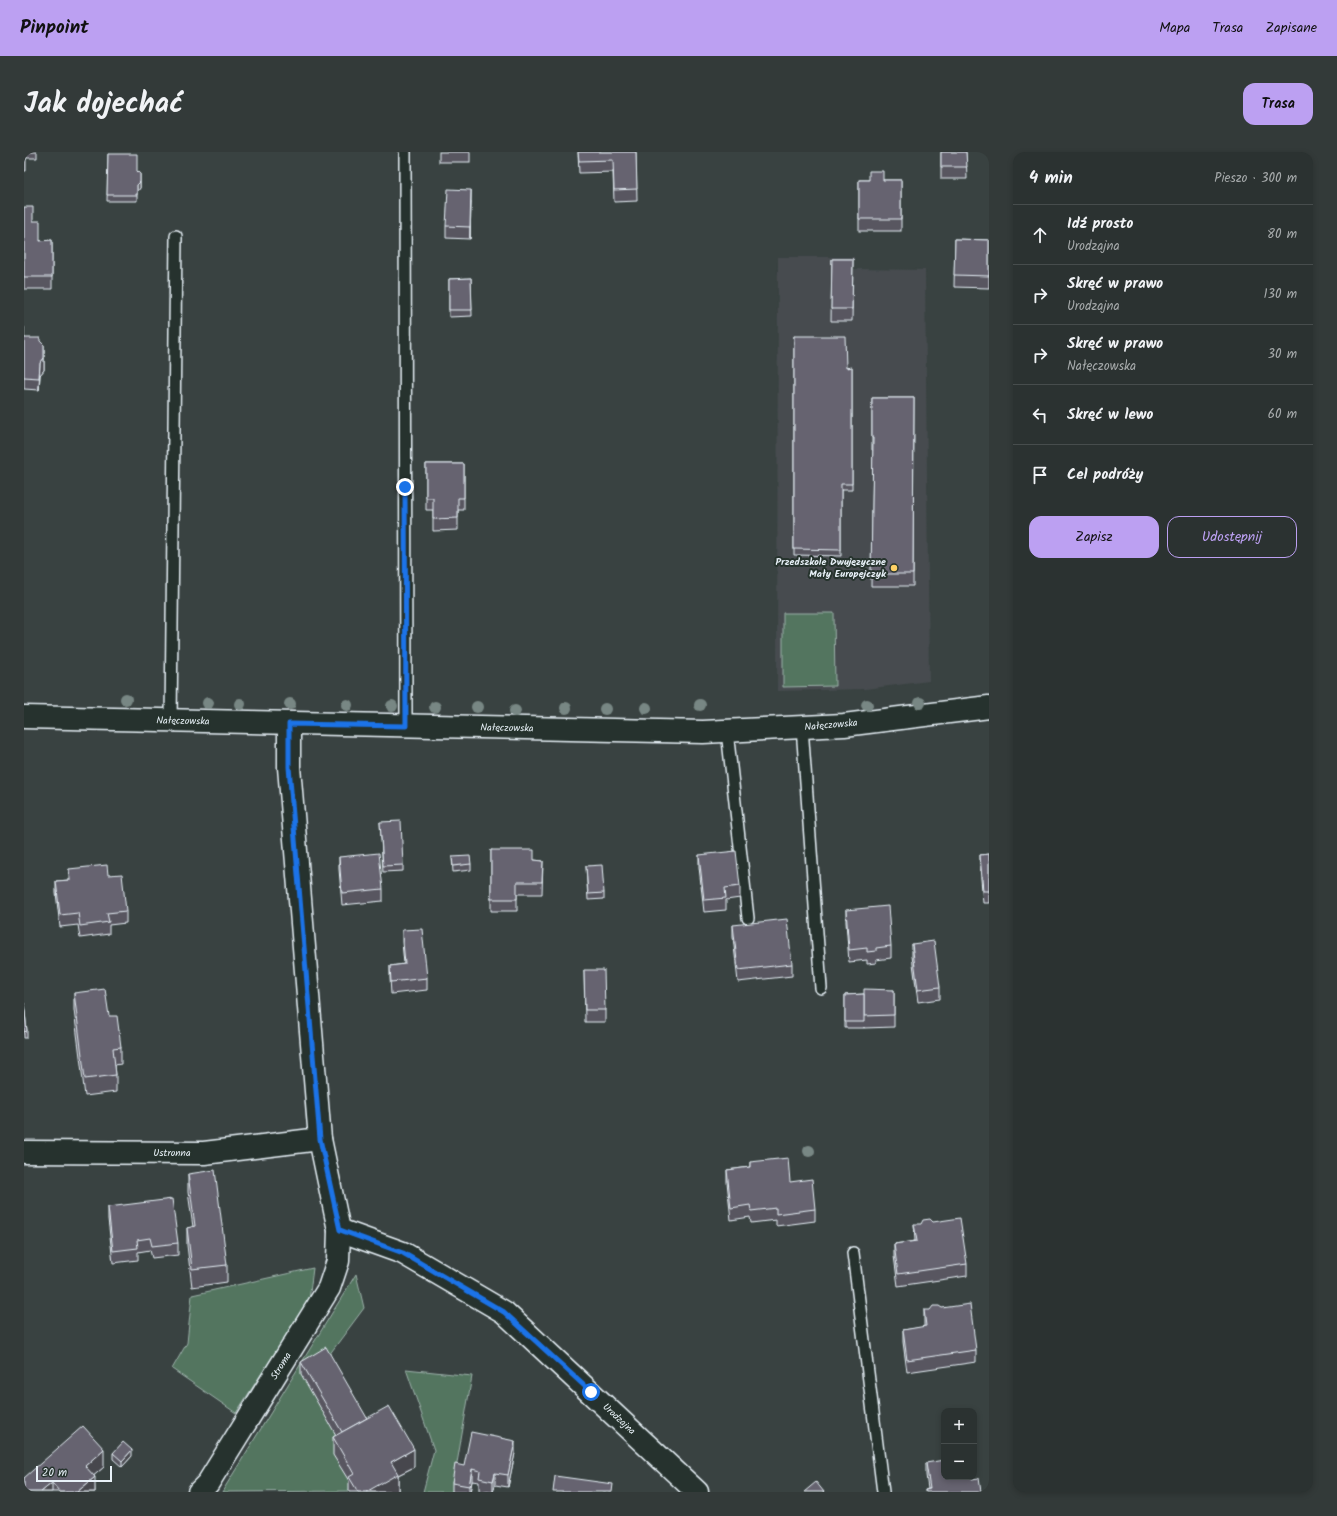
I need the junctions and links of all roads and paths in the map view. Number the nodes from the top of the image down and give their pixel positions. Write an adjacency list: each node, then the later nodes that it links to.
1 (405, 152): 7 (lane)
2 (176, 236): 5 (lane)
3 (989, 707): 8 (street, Nałęczowska)
4 (24, 717): 5 (street, Nałęczowska)
5 (171, 720): 6 (street, Nałęczowska)
6 (289, 724): 7 (street, Nałęczowska); 12 (street)
7 (406, 726): 9 (street, Nałęczowska)
8 (802, 728): 9 (street, Nałęczowska); 11 (lane)
9 (727, 731): 10 (lane)
10 (748, 918)
11 (821, 988)
12 (320, 1139): 13 (street, Ustronna); 14 (street)
13 (24, 1152)
14 (340, 1230): 16 (street, Stroma); 17 (street, Urodzajna)
15 (853, 1253): 18 (lane)
16 (206, 1489)
17 (696, 1492)
18 (883, 1492)

